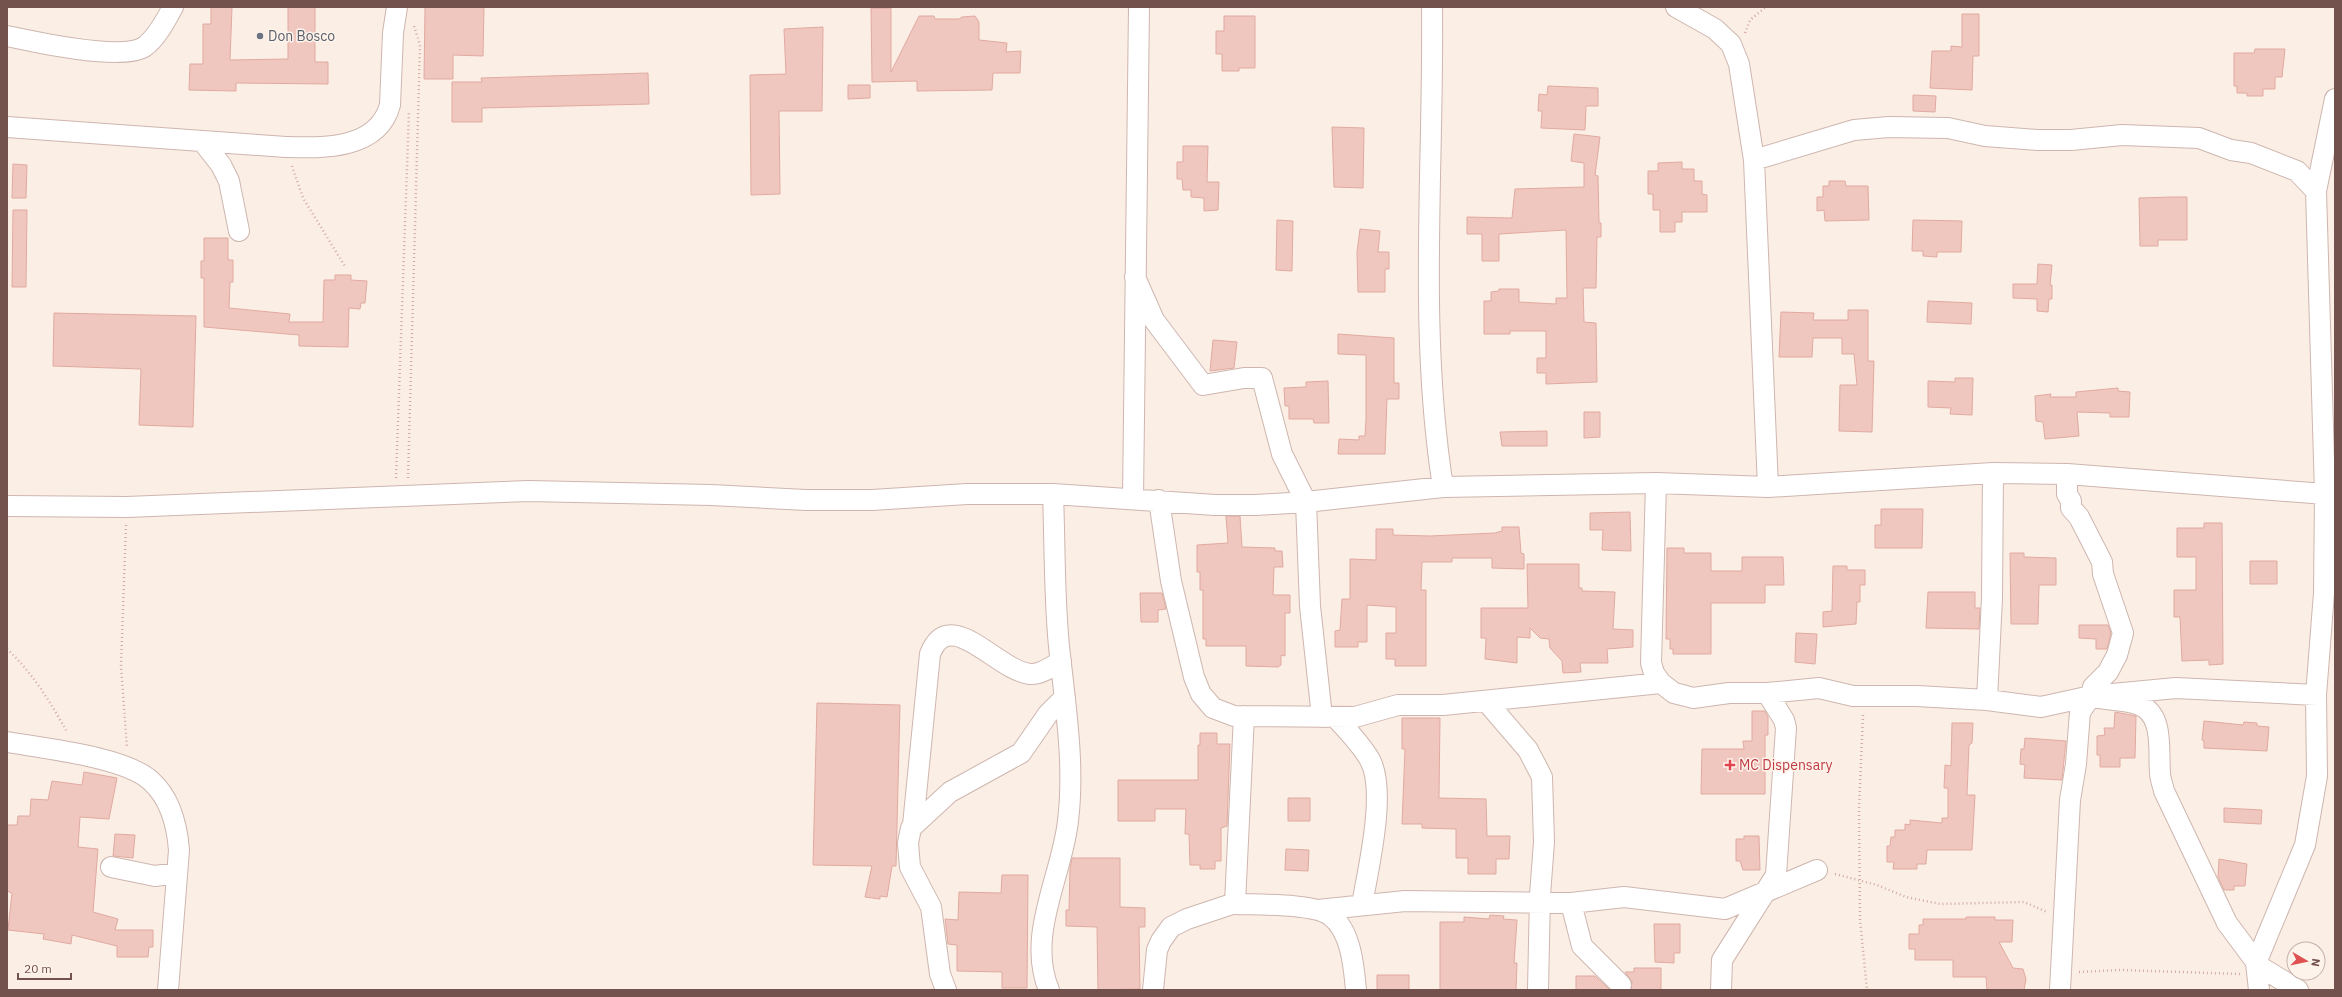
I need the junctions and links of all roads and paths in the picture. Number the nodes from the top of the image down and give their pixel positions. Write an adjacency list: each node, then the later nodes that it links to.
1 (172, 7): 8 (street)
2 (397, 7): 14 (street)
3 (1139, 7): 19 (street)
4 (1432, 7): 23 (street)
5 (1676, 7): 9 (street)
6 (1766, 7): 9 (path)
7 (412, 22): 27 (path)
8 (7, 36)
9 (1737, 56): 15 (street)
10 (2335, 100): 16 (street)
11 (409, 109): 27 (path)
12 (7, 127): 13 (street)
13 (203, 142): 14 (street); 17 (street)
14 (286, 146): 18 (path)
15 (1754, 160): 16 (street); 24 (street)
16 (2316, 191): 26 (street)
17 (239, 231)
18 (346, 268)
19 (1136, 277): 28 (street); 30 (street)
20 (1993, 473): 21 (street); 24 (street); 41 (street)
21 (2067, 474): 26 (street); 39 (street)
22 (1656, 483): 23 (street); 24 (street); 35 (street)
23 (1443, 487): 30 (street)
24 (1768, 487)
25 (1053, 494): 27 (street); 28 (street); 34 (street)
26 (2325, 494): 37 (street)
27 (402, 496): 32 (street)
28 (1133, 498): 29 (street)
29 (1159, 500): 30 (street); 43 (street)
30 (1306, 502): 44 (street)
31 (7, 506): 32 (street)
32 (127, 507): 47 (path)
33 (7, 649): 46 (path)
34 (1061, 661): 40 (street); 48 (street)
35 (1662, 683): 36 (street); 42 (street)
36 (1767, 693): 38 (street); 53 (street)
37 (2316, 695): 39 (street); 60 (street)
38 (1864, 696): 41 (street); 52 (path)
39 (2091, 696): 41 (street); 59 (street); 60 (street)
40 (1065, 697): 48 (street); 65 (street)
41 (1987, 700)
42 (1486, 701): 44 (street); 54 (street)
43 (1244, 716): 44 (street); 56 (street)
44 (1328, 717): 57 (street)
45 (7, 742): 46 (street)
46 (77, 755): 47 (street)
47 (130, 768): 51 (street)
48 (913, 825): 64 (street)
49 (111, 867): 51 (street)
50 (1817, 870): 52 (path); 53 (street)
51 (177, 873): 63 (street)
52 (1860, 880): 59 (path); 70 (path)
53 (1765, 892): 55 (street); 69 (street)
54 (1539, 902): 55 (street); 57 (street); 68 (street)
55 (1571, 903): 62 (street)
56 (1235, 904): 58 (street); 66 (street)
57 (1362, 905): 58 (street)
58 (1318, 910): 67 (street)
59 (2065, 921): 61 (street)
60 (2258, 977): 61 (path); 71 (street)
61 (2060, 981)
62 (1621, 985)
63 (168, 990)
64 (946, 990)
65 (1049, 990)
66 (1152, 990)
67 (1356, 990)
68 (1538, 990)
69 (1721, 990)
70 (1867, 990)
71 (2298, 990)

